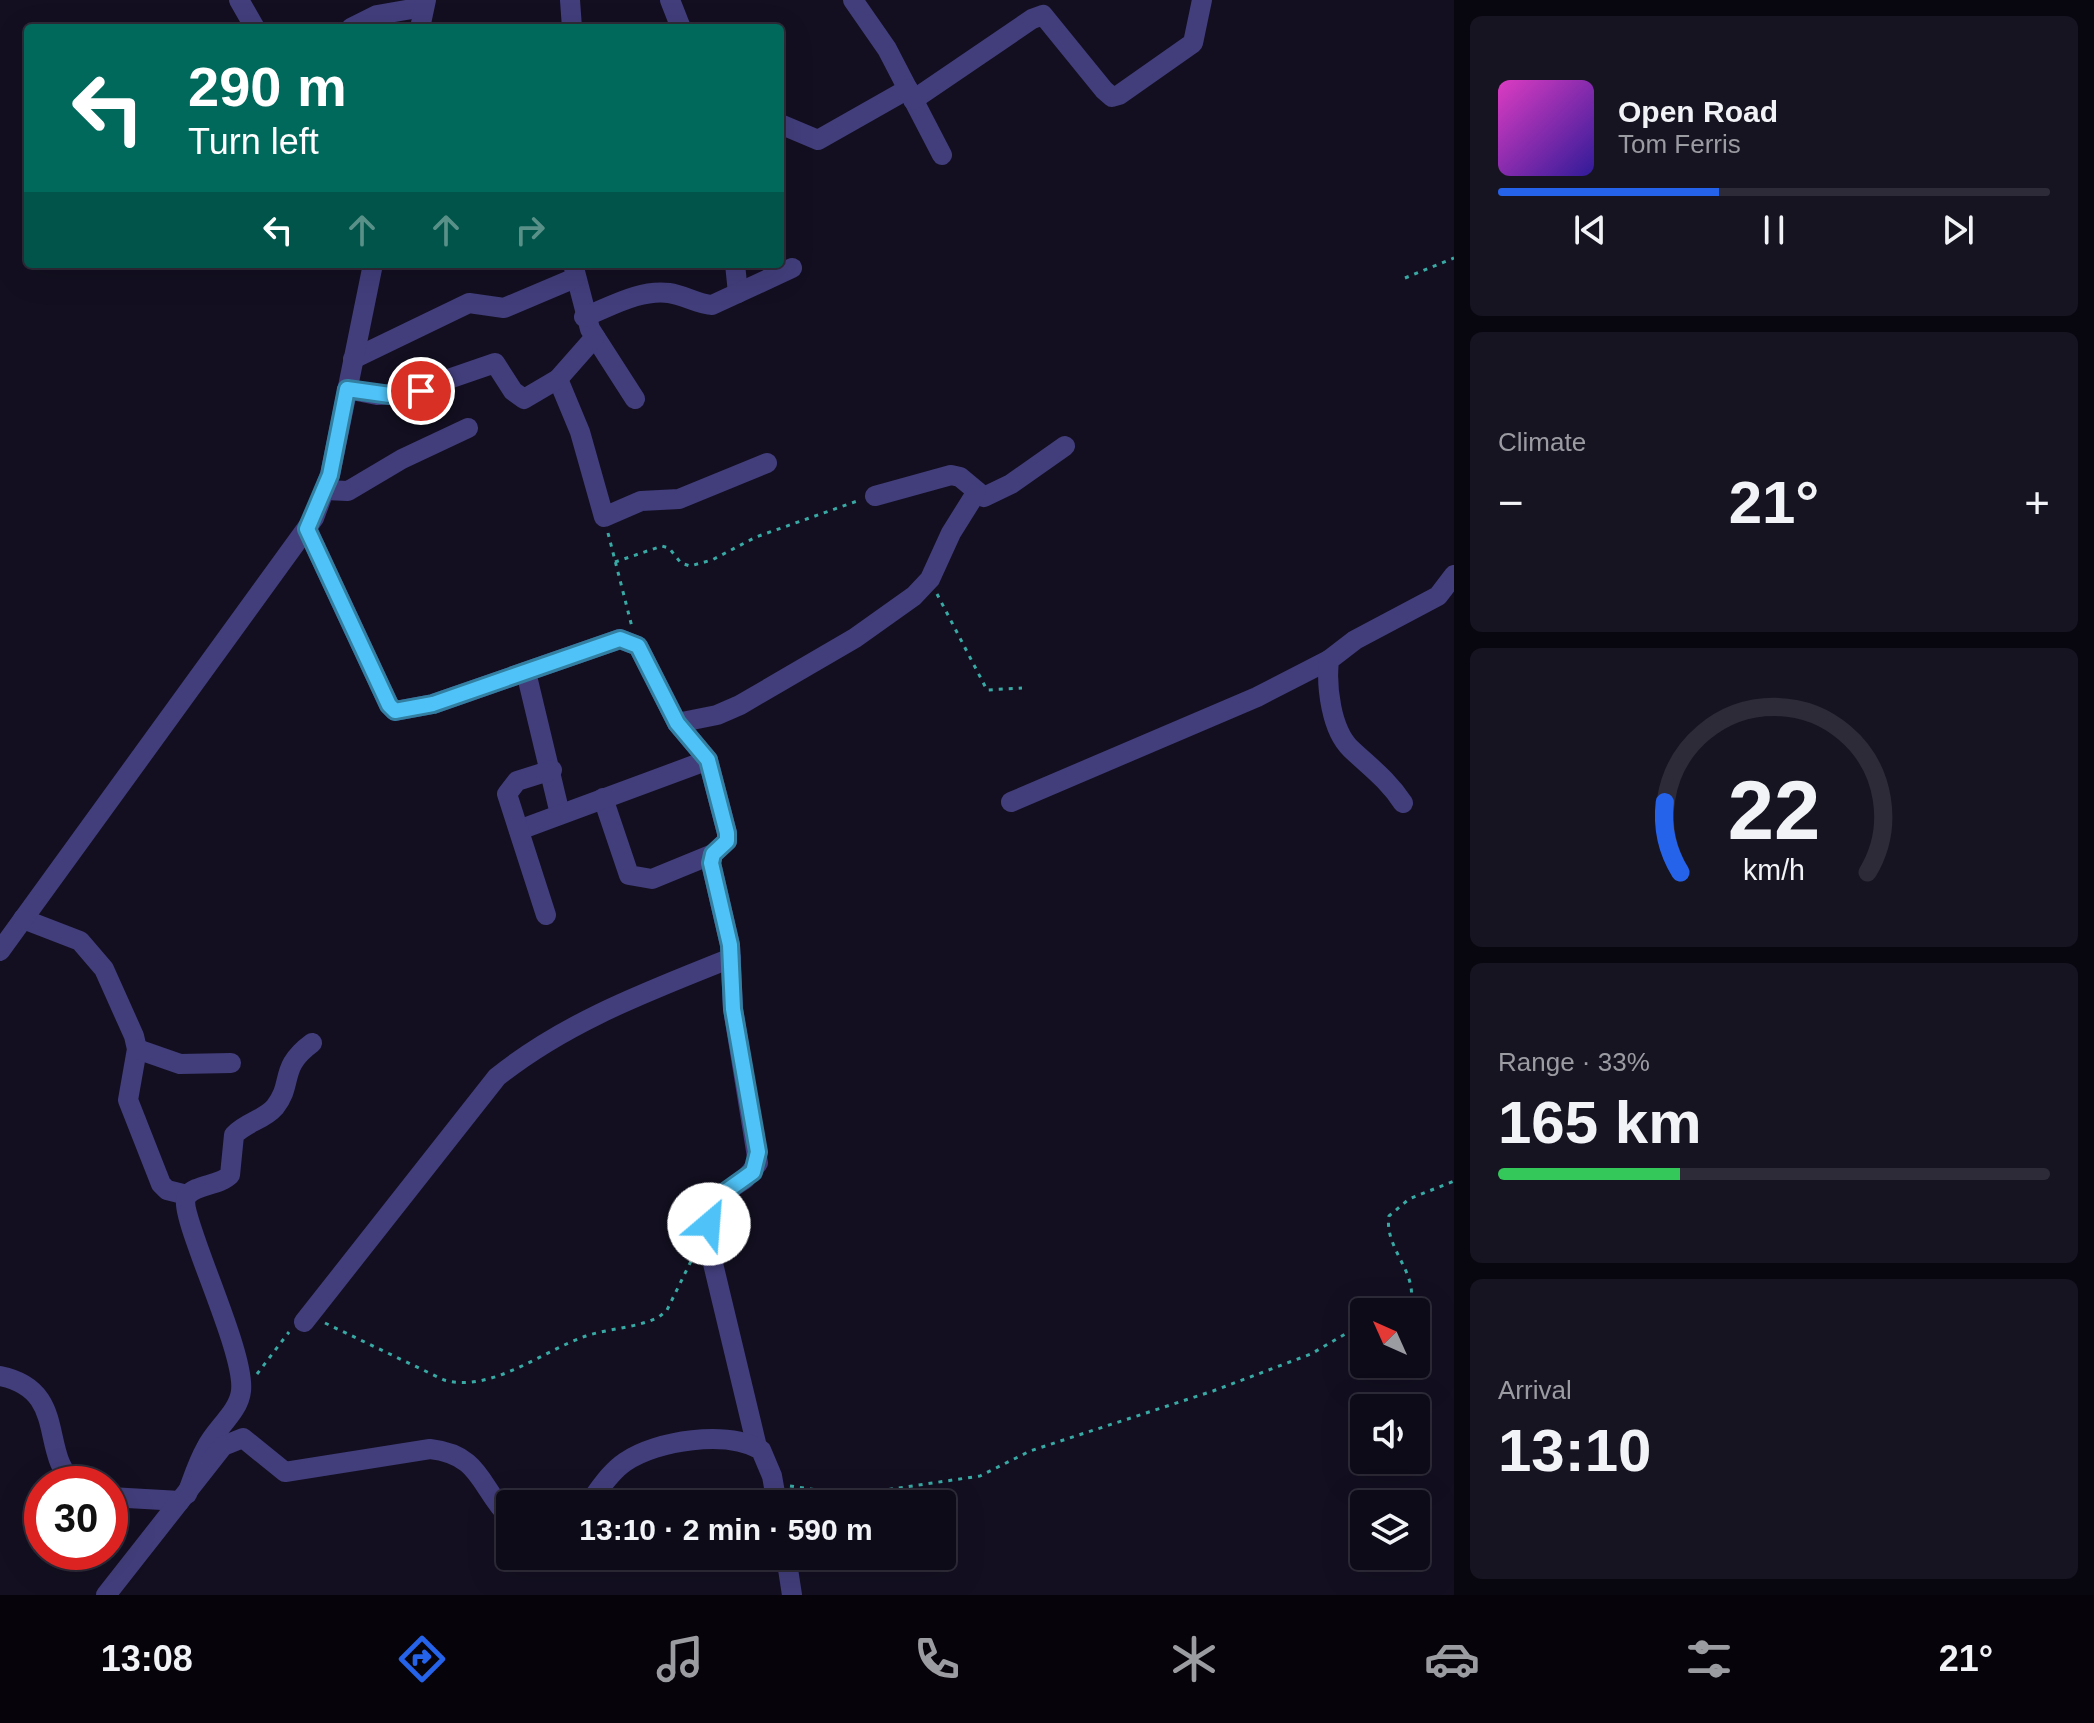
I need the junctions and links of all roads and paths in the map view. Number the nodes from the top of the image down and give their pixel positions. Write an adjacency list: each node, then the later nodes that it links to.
1 (239, 0): 7 (street)
2 (570, 0): 10 (street)
3 (670, 0): 11 (street)
4 (853, 0): 12 (street)
5 (1202, 0): 12 (street)
6 (425, 3): 8 (street); 9 (street)
7 (253, 24)
8 (359, 24)
9 (421, 24)
10 (572, 24)
11 (679, 24)
12 (910, 94): 13 (street); 14 (street)
13 (784, 126)
14 (942, 155)
15 (1454, 258): 20 (path)
16 (372, 268): 24 (street)
17 (735, 268): 21 (street)
18 (792, 268): 21 (street)
19 (574, 271): 22 (street); 24 (street)
20 (1405, 278)
21 (738, 293): 22 (street)
22 (584, 317): 23 (street)
23 (595, 337): 25 (street); 27 (street)
24 (353, 359): 26 (street)
25 (558, 379): 26 (street); 34 (street)
26 (347, 389): 31 (street)
27 (635, 399)
28 (468, 428): 31 (street)
29 (1065, 446): 32 (street)
30 (767, 463): 34 (street)
31 (325, 490): 35 (street)
32 (976, 493): 33 (street); 38 (street)
33 (875, 496): 36 (path)
34 (604, 517): 36 (path)
35 (307, 529): 41 (street); 53 (street)
36 (615, 562): 39 (path)
37 (1454, 575): 40 (street)
38 (930, 579): 42 (path); 43 (street)
39 (638, 646): 41 (street); 43 (street)
40 (1329, 660): 47 (street); 48 (street)
41 (526, 672): 45 (street)
42 (1022, 688)
43 (677, 723): 44 (street)
44 (708, 760): 46 (street); 51 (street)
45 (552, 770): 49 (street); 50 (street)
46 (603, 798): 49 (street); 51 (street)
47 (1011, 802)
48 (1403, 803)
49 (560, 814): 50 (street)
50 (519, 830): 52 (street)
51 (713, 854): 55 (street)
52 (546, 915)
53 (23, 919): 54 (street); 57 (street)
54 (0, 951)
55 (731, 958): 61 (street); 63 (street)
56 (312, 1043): 60 (street)
57 (137, 1049): 58 (street); 60 (street)
58 (231, 1063)
59 (1454, 1181): 62 (path)
60 (187, 1195): 66 (street)
61 (709, 1224): 63 (path); 67 (street)
62 (1411, 1298)
63 (304, 1322): 66 (path)
64 (1350, 1331): 69 (path)
65 (4, 1375): 68 (street)
66 (240, 1396): 73 (street)
67 (757, 1447): 69 (street); 70 (street)
68 (61, 1466)
69 (772, 1476): 71 (street)
70 (600, 1490)
71 (774, 1490)
72 (128, 1497): 73 (street)
73 (183, 1498): 74 (street); 76 (street)
74 (496, 1499)
75 (788, 1570): 77 (street)
76 (106, 1595)
77 (792, 1595)

